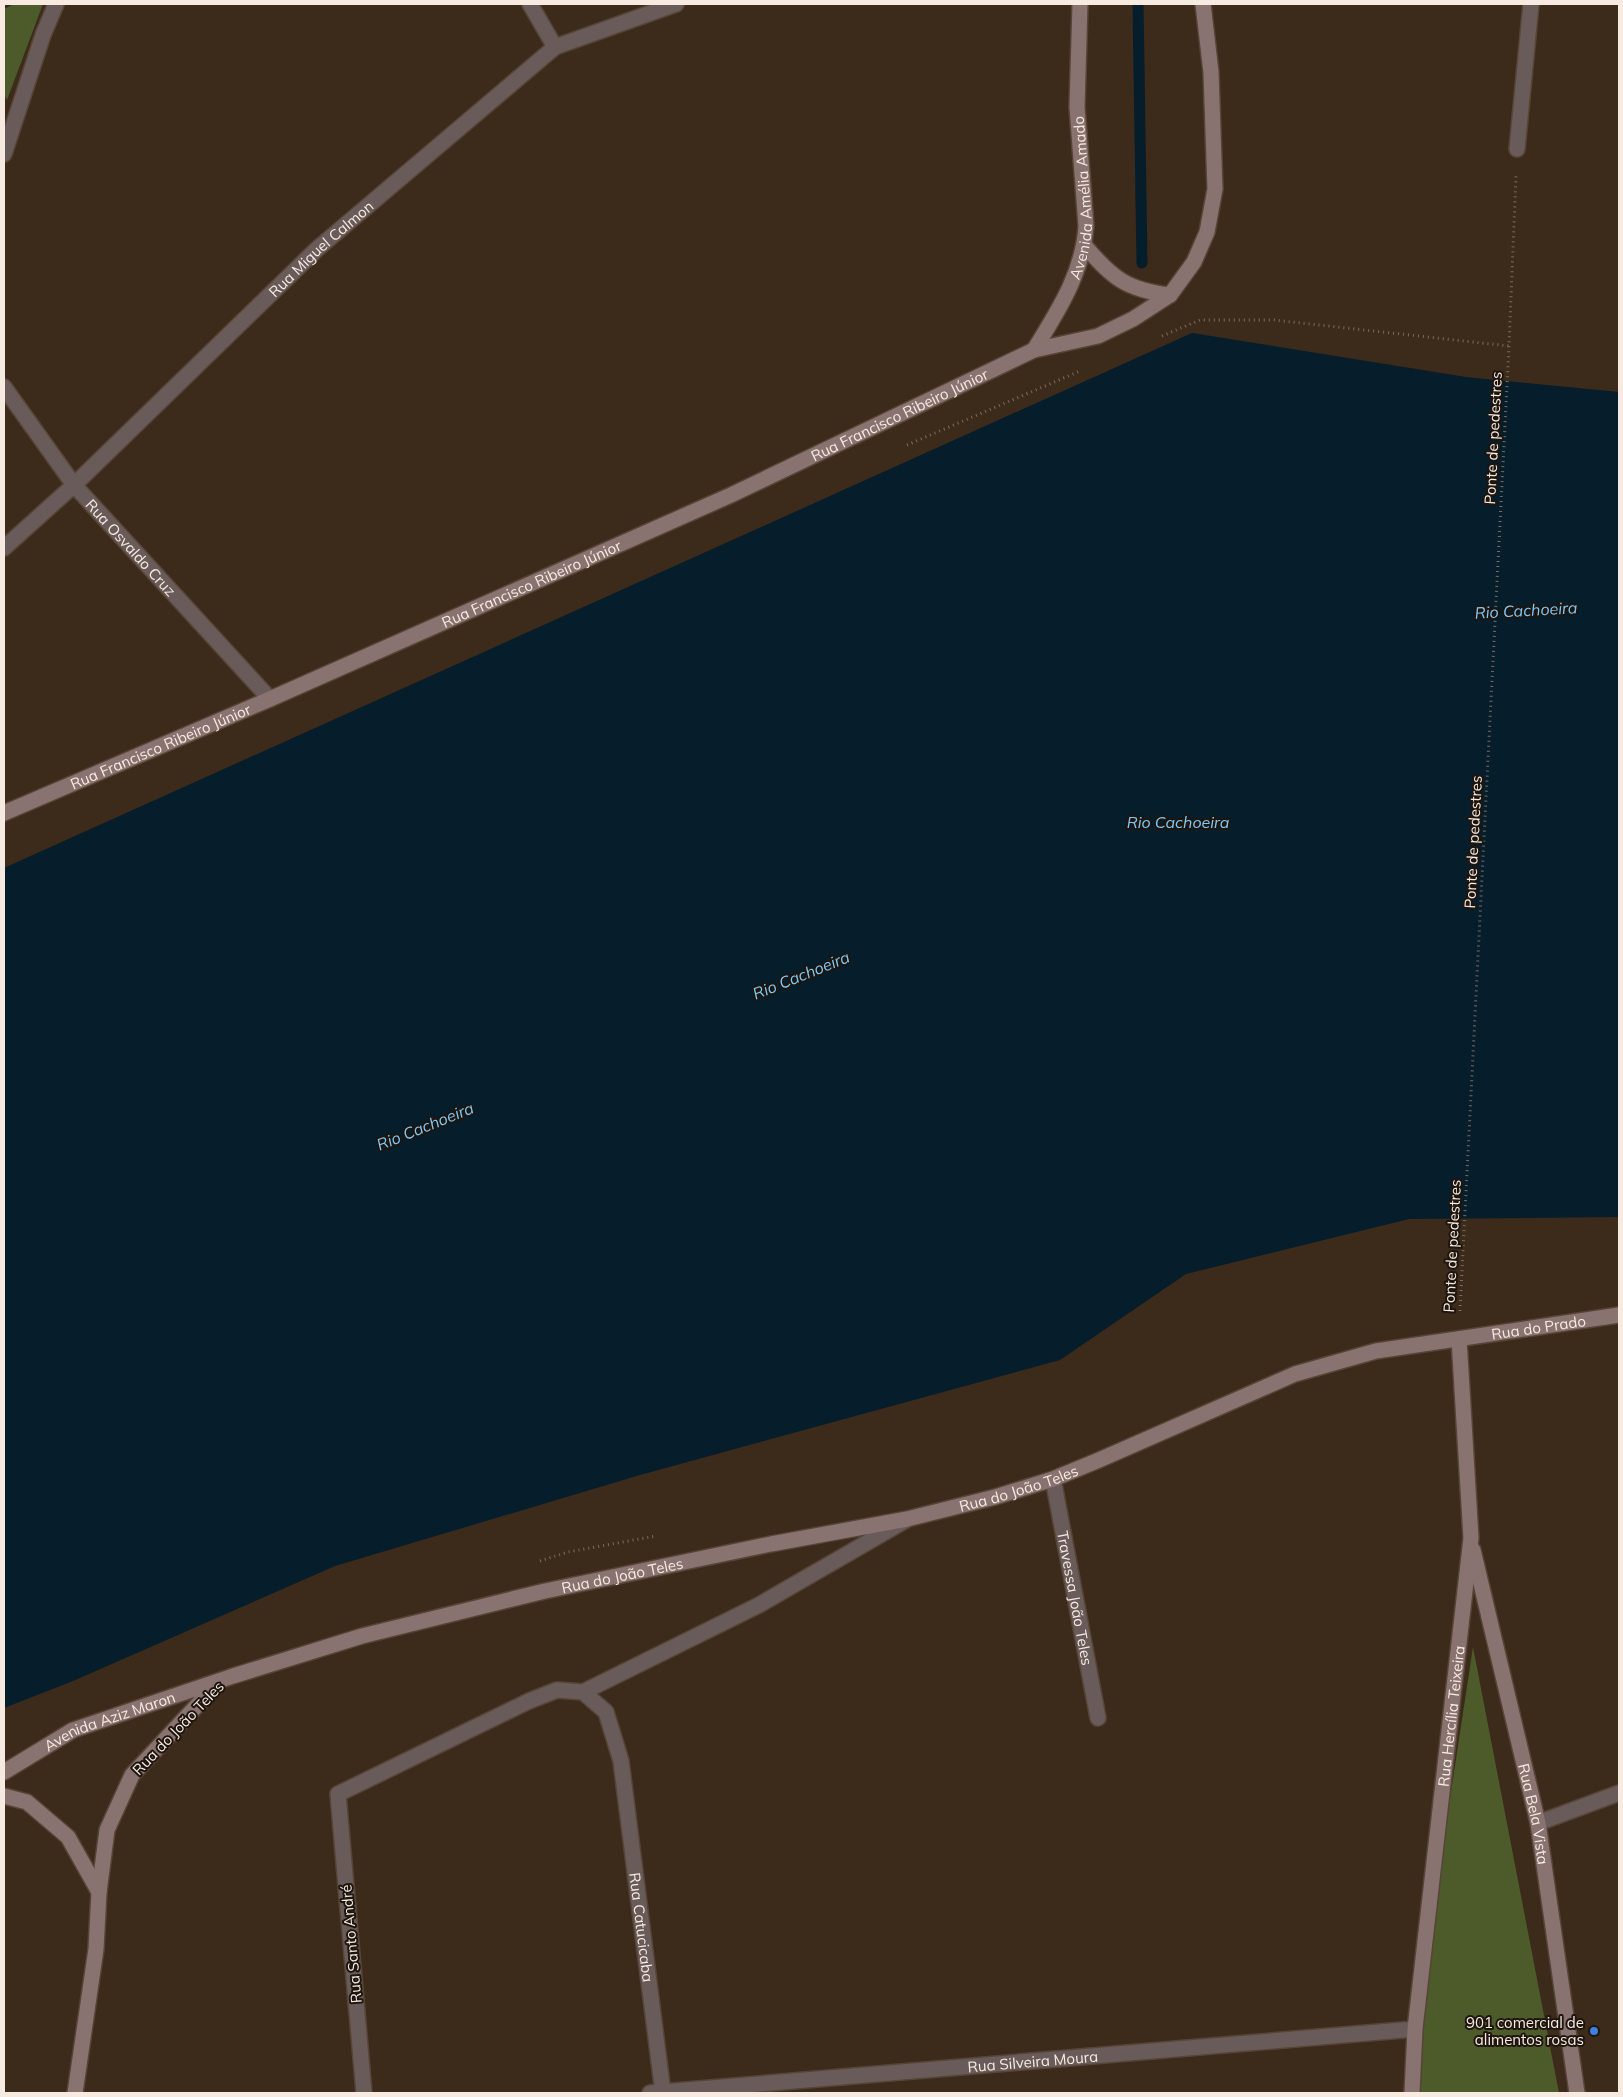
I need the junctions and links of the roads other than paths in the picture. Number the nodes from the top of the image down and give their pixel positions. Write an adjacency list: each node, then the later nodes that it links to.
1 (56, 4): 9 (street)
2 (530, 4): 7 (street)
3 (676, 4): 7 (street, Rua Miguel Calmon)
4 (1080, 4): 10 (main road, Avenida Amélia Amado)
5 (1203, 4): 11 (main road)
6 (1531, 4): 8 (street)
7 (555, 47): 14 (street, Rua Miguel Calmon)
8 (1517, 149)
9 (4, 154)
10 (1085, 246): 11 (main road); 12 (main road, Avenida Amélia Amado)
11 (1170, 295): 12 (main road, Rua Francisco Ribeiro Júnior)
12 (1034, 350): 16 (main road, Rua Francisco Ribeiro Júnior)
13 (4, 387): 14 (street, Rua Osvaldo Cruz)
14 (74, 485): 15 (street, Rua Miguel Calmon); 16 (street, Rua Osvaldo Cruz)
15 (4, 548)
16 (270, 699): 17 (main road, Rua Francisco Ribeiro Júnior)
17 (23, 806): 18 (main road, Rua Francisco Ribeiro Júnior); 19 (main road, Rua Francisco Ribeiro Júnior)
18 (4, 808)
19 (4, 813)
20 (1619, 1315): 21 (main road, Rua do Prado)
21 (1459, 1339): 22 (main road, Rua do João Teles); 24 (main road, Rua Hercília Teixeira)
22 (1053, 1478): 23 (main road, Rua do João Teles); 27 (street, Travessa João Teles)
23 (908, 1519): 25 (main road, Rua do João Teles); 26 (street)
24 (1471, 1538): 31 (main road, Rua Bela Vista); 33 (main road, Rua Hercília Teixeira)
25 (220, 1681): 28 (main road, Avenida Aziz Maron); 32 (main road, Rua do João Teles)
26 (583, 1692): 35 (street, Rua Santo André); 36 (street, Rua Catucicaba)
27 (1098, 1718)
28 (4, 1772)
29 (1619, 1793): 31 (street)
30 (4, 1796): 32 (main road)
31 (1538, 1823): 38 (main road, Rua Bela Vista)
32 (99, 1892): 34 (main road, Rua do João Teles)
33 (1415, 2028): 36 (street, Rua Silveira Moura); 37 (main road, Rua Hercília Teixeira)
34 (75, 2093)
35 (364, 2093)
36 (658, 2093)
37 (1412, 2093)
38 (1577, 2093)

